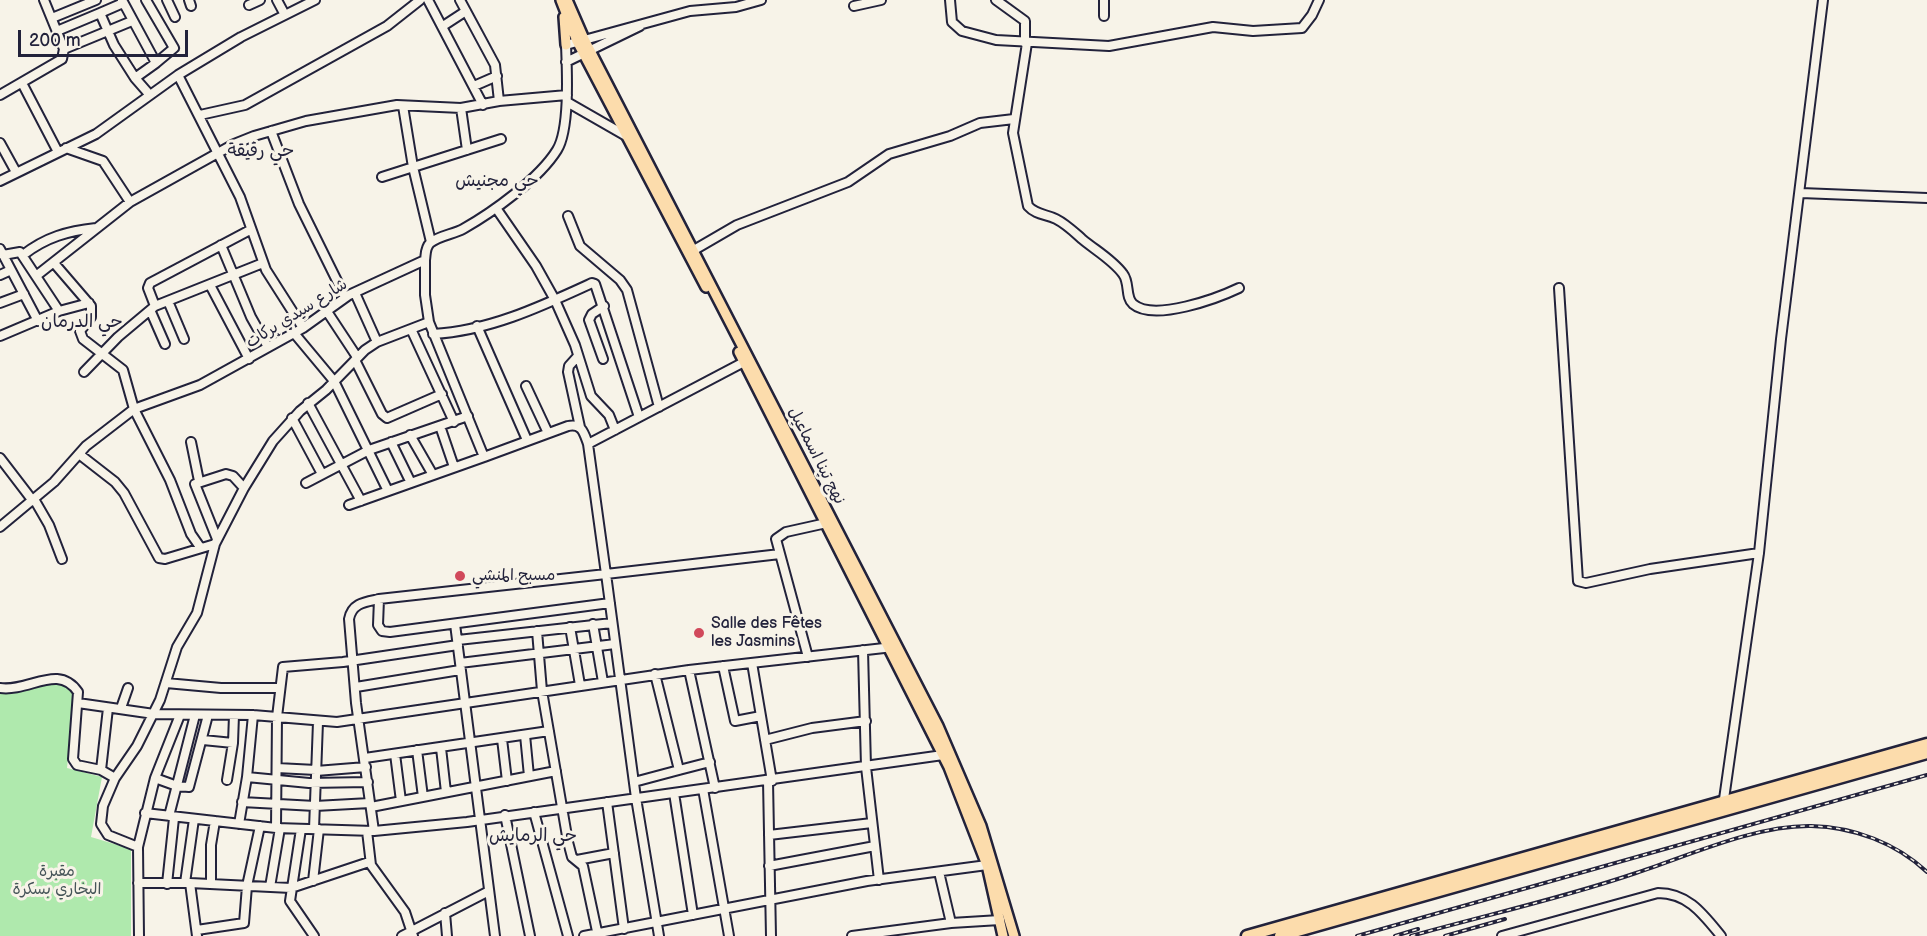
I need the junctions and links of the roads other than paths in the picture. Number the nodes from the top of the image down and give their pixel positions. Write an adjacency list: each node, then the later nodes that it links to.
1 (44, 0): 27 (street)
2 (96, 0): 27 (street)
3 (146, 0): 39 (street)
4 (167, 0): 26 (street)
5 (260, 0): 20 (street)
6 (277, 0): 24 (street)
7 (420, 0): 52 (street)
8 (428, 0): 29 (street)
9 (460, 0): 22 (street)
10 (761, 0): 30 (street)
11 (881, 0): 21 (street)
12 (950, 0): 34 (street)
13 (996, 0): 34 (street)
14 (1104, 0): 25 (street)
15 (1319, 0): 34 (street)
16 (1823, 0): 65 (street)
17 (313, 1): 24 (street)
18 (122, 2): 23 (street); 28 (street)
19 (563, 3): 33 (main road, نهج تينا اسماعيل); 35 (main road)
20 (249, 5)
21 (854, 6)
22 (466, 11): 29 (street); 41 (street)
23 (100, 13): 31 (street); 32 (street)
24 (285, 15): 40 (street)
25 (1104, 16)
26 (175, 17)
27 (52, 18): 31 (street)
28 (132, 21): 32 (street); 39 (street)
29 (443, 26): 44 (street)
30 (641, 26): 33 (street); 37 (street)
31 (57, 31): 36 (street)
32 (107, 32): 36 (street); 42 (street)
33 (581, 40): 35 (street); 37 (main road, نهج تينا اسماعيل)
34 (1026, 43): 53 (street)
35 (566, 45): 38 (street)
36 (64, 49): 43 (street)
37 (588, 53): 38 (street); 55 (main road, نهج تينا اسماعيل); 74 (main road, نهج تينا اسماعيل)
38 (566, 62): 47 (street)
39 (156, 63): 42 (street)
40 (178, 75): 45 (street); 52 (street)
41 (497, 76): 44 (street); 48 (street)
42 (135, 78): 45 (street)
43 (22, 83): 46 (street); 58 (street)
44 (474, 86): 49 (street)
45 (149, 94): 58 (street)
46 (0, 95)
47 (567, 99): 48 (street); 55 (street); 68 (street)
48 (499, 101): 49 (street)
49 (483, 105): 51 (street)
50 (403, 106): 51 (street); 54 (street); 61 (street)
51 (461, 108): 59 (street)
52 (200, 115): 60 (street)
53 (1014, 119): 74 (street); 85 (street)
54 (271, 131): 60 (street); 89 (street)
55 (628, 137): 115 (main road, نهج تينا اسماعيل)
56 (501, 139): 59 (street)
57 (0, 143): 62 (street)
58 (62, 150): 62 (street); 67 (street)
59 (467, 150): 61 (street)
60 (219, 154): 67 (street); 71 (street)
61 (413, 167): 63 (street); 72 (street)
62 (16, 171): 64 (street)
63 (382, 177)
64 (0, 181)
65 (1801, 193): 66 (street); 156 (street)
66 (1927, 198)
67 (130, 202): 70 (street)
68 (496, 208): 72 (street); 90 (street)
69 (568, 216): 121 (street)
70 (96, 228): 76 (street); 78 (street)
71 (250, 230): 73 (street); 79 (street)
72 (431, 242): 77 (street)
73 (221, 245): 83 (street); 95 (street)
74 (694, 250): 152 (main road, نهج تينا اسماعيل)
75 (2, 252): 76 (street); 80 (street)
76 (23, 255): 82 (street)
77 (425, 260): 87 (street, شارع سيدي بركات); 99 (street)
78 (54, 263): 82 (street); 93 (street)
79 (264, 263): 83 (street); 101 (street)
80 (10, 270): 81 (street); 88 (street)
81 (0, 275)
82 (36, 276): 97 (street)
83 (233, 276): 84 (street); 109 (street)
84 (210, 285): 91 (street); 112 (street)
85 (1239, 288)
86 (1559, 288): 156 (street)
87 (355, 293): 89 (street, شارع سيدي بركات); 107 (street)
88 (24, 294): 92 (street); 98 (street)
89 (345, 297): 96 (street, شارع سيدي بركات)
90 (555, 300): 94 (street); 100 (street); 111 (street)
91 (168, 301): 95 (street); 106 (street)
92 (0, 303)
93 (89, 303): 97 (street); 110 (street)
94 (604, 306): 114 (street); 124 (street)
95 (154, 309): 108 (street); 110 (street)
96 (326, 310): 101 (street, شارع سيدي بركات); 113 (street)
97 (58, 311): 98 (street)
98 (38, 321): 105 (street)
99 (429, 322): 102 (street); 104 (street)
100 (477, 326): 104 (street); 132 (street)
101 (303, 328): 103 (street, شارع سيدي بركات)
102 (411, 329): 107 (street); 119 (street)
103 (294, 333): 109 (street, شارع سيدي بركات); 117 (street)
104 (434, 334): 123 (street)
105 (0, 336)
106 (184, 339)
107 (377, 342): 113 (street)
108 (165, 344)
109 (268, 347): 112 (street, شارع سيدي بركات)
110 (102, 352): 116 (street); 122 (street)
111 (578, 356): 128 (street); 129 (street)
112 (249, 359): 122 (street, شارع سيدي بركات)
113 (356, 359): 117 (street); 119 (street)
114 (603, 359)
115 (744, 362): 121 (street); 152 (main road, نهج تينا اسماعيل)
116 (84, 372)
117 (334, 381): 120 (street); 136 (street)
118 (526, 386): 130 (street)
119 (442, 394): 126 (street)
120 (308, 404): 125 (street); 140 (street)
121 (659, 406): 124 (street)
122 (134, 409): 137 (street, شارع سيدي بركات); 155 (street)
123 (468, 417): 126 (street); 138 (street)
124 (639, 417): 129 (street)
125 (292, 418): 142 (street); 147 (street)
126 (454, 422): 127 (street)
127 (440, 426): 131 (street); 141 (street)
128 (580, 427): 130 (street); 135 (street)
129 (615, 430): 135 (street)
130 (548, 433): 132 (street)
131 (410, 435): 134 (street); 143 (street)
132 (527, 440): 138 (street)
133 (191, 442): 144 (street)
134 (391, 442): 136 (street); 146 (street)
135 (588, 444): 159 (street)
136 (369, 450): 140 (street); 148 (street)
137 (79, 454): 149 (street, شارع سيدي بركات); 155 (street)
138 (484, 457): 141 (street)
139 (0, 458): 149 (street)
140 (342, 464): 142 (street); 150 (street)
141 (454, 467): 143 (street)
142 (322, 474): 145 (street)
143 (433, 475): 146 (street)
144 (199, 481): 147 (street); 154 (street)
145 (306, 483)
146 (411, 483): 148 (street)
147 (244, 488): 154 (street)
148 (388, 491): 150 (street)
149 (34, 500): 153 (street, شارع سيدي بركات); 158 (street)
150 (361, 501): 151 (street)
151 (349, 505)
152 (829, 523): 157 (street); 170 (main road, نهج تينا اسماعيل)
153 (0, 527)
154 (216, 542): 155 (street); 183 (street)
155 (200, 548)
156 (1759, 553): 245 (street)
157 (780, 554): 159 (street); 174 (street)
158 (62, 559)
159 (606, 574): 160 (street); 161 (street)
160 (379, 599): 163 (street); 175 (street)
161 (610, 603): 162 (street); 163 (street)
162 (612, 623): 164 (street); 168 (street)
163 (455, 624): 167 (street)
164 (593, 624): 165 (street); 169 (street)
165 (570, 627): 166 (street); 171 (street)
166 (537, 631): 167 (street); 173 (street)
167 (458, 642): 175 (street); 178 (street)
168 (615, 644): 169 (street); 181 (street)
169 (596, 646): 171 (street); 182 (street)
170 (893, 647): 172 (street); 217 (main road, نهج تينا اسماعيل); 310 (main road, نهج تينا اسماعيل)
171 (574, 650): 173 (street); 184 (street)
172 (863, 650): 174 (street); 203 (street)
173 (539, 655): 178 (street); 189 (street)
174 (808, 657): 176 (street)
175 (354, 661): 185 (street); 188 (street)
176 (752, 663): 177 (street); 200 (street)
177 (723, 666): 179 (street); 200 (street)
178 (460, 667): 185 (street); 190 (street)
179 (689, 670): 180 (street); 218 (street)
180 (655, 674): 181 (street); 223 (street)
181 (622, 680): 182 (street); 235 (street)
182 (603, 682): 184 (street)
183 (166, 683): 188 (street); 194 (street)
184 (580, 685): 189 (street)
185 (356, 687): 202 (street)
186 (0, 688): 191 (street)
187 (128, 688): 193 (street)
188 (280, 688): 201 (street)
189 (542, 691): 190 (street); 205 (street)
190 (464, 702): 202 (street); 211 (street)
191 (78, 703): 192 (street); 222 (street)
192 (108, 708): 193 (street); 222 (street)
193 (121, 708): 194 (street)
194 (154, 714): 195 (street); 228 (street)
195 (180, 715): 196 (street); 229 (street)
196 (195, 715): 197 (street); 237 (street)
197 (208, 715): 198 (street); 208 (street)
198 (234, 715): 199 (street); 210 (street)
199 (253, 715): 201 (street); 227 (street)
200 (761, 716): 209 (street)
201 (277, 717): 204 (street); 221 (street)
202 (359, 718): 204 (street); 219 (street)
203 (866, 721): 209 (street); 220 (street)
204 (318, 722): 224 (street)
205 (549, 731): 206 (street); 225 (street)
206 (525, 735): 207 (street); 226 (street)
207 (502, 739): 211 (street); 232 (street)
208 (203, 740): 210 (street); 237 (street)
209 (765, 740): 233 (street)
210 (233, 743): 230 (street)
211 (471, 743): 213 (street); 238 (street)
212 (1927, 744): 245 (highway)
213 (441, 748): 214 (street); 241 (street)
214 (417, 750): 216 (street); 243 (street)
215 (1927, 753): 312 (highway)
216 (395, 754): 219 (street); 246 (street)
217 (943, 755): 220 (street); 273 (main road, نهج تينا اسماعيل)
218 (710, 762): 223 (street); 239 (street)
219 (365, 763): 224 (street); 234 (street)
220 (866, 767): 233 (street); 260 (street)
221 (277, 768): 224 (street); 231 (street)
222 (101, 770): 228 (street)
223 (679, 770): 235 (street)
224 (316, 771): 236 (street)
225 (556, 771): 226 (street); 252 (street)
226 (530, 776): 232 (street)
227 (247, 777): 231 (street); 247 (street)
228 (115, 778): 269 (street)
229 (155, 778): 237 (street); 254 (street)
230 (227, 780)
231 (277, 781): 236 (street); 249 (street)
232 (507, 781): 238 (street)
233 (770, 781): 239 (street); 267 (street)
234 (368, 782): 236 (street); 250 (street)
235 (634, 782): 244 (street)
236 (316, 783): 251 (street)
237 (177, 786): 256 (street)
238 (475, 787): 241 (street); 258 (street)
239 (715, 788): 240 (street)
240 (703, 789): 242 (street); 287 (street)
241 (446, 792): 243 (street)
242 (675, 793): 244 (street); 289 (street)
243 (423, 797): 246 (street)
244 (636, 798): 248 (street); 291 (street)
245 (1724, 799): 311 (highway)
246 (401, 801): 250 (street)
247 (242, 802): 249 (street); 261 (street)
248 (607, 802): 252 (street); 270 (street)
249 (276, 804): 251 (street); 263 (street)
250 (371, 805): 251 (street); 266 (street)
251 (315, 806): 265 (street)
252 (562, 808): 253 (street); 271 (street)
253 (534, 812): 255 (street); 303 (street)
254 (145, 813): 256 (street); 269 (street)
255 (505, 815): 258 (street); 302 (street)
256 (171, 817): 257 (street); 280 (street)
257 (194, 819): 259 (street); 278 (street)
258 (479, 819): 266 (street); 285 (street)
259 (215, 821): 261 (street); 281 (street)
260 (872, 823): 267 (street); 268 (street)
261 (239, 824): 262 (street)
262 (260, 826): 263 (street); 282 (street)
263 (278, 828): 264 (street); 283 (street)
264 (301, 829): 265 (street); 284 (street)
265 (317, 829): 266 (street); 277 (street)
266 (371, 831): 272 (street)
267 (768, 835): 274 (street)
268 (875, 846): 274 (street); 276 (street)
269 (138, 847): 279 (street)
270 (614, 853): 271 (street); 293 (street)
271 (577, 860): 296 (street)
272 (369, 862): 277 (street); 295 (street)
273 (987, 865): 275 (street); 290 (main road, نهج تينا اسماعيل)
274 (769, 866): 286 (street)
275 (939, 872): 276 (street); 292 (street)
276 (879, 880): 286 (street)
277 (313, 881): 284 (street)
278 (188, 883): 280 (street); 281 (street); 294 (street)
279 (138, 884): 280 (street); 297 (street)
280 (167, 884)
281 (211, 884): 282 (street)
282 (247, 886): 283 (street); 294 (street)
283 (270, 887): 284 (street)
284 (291, 888): 298 (street)
285 (489, 891): 288 (street); 301 (street)
286 (770, 900): 287 (street); 307 (street)
287 (724, 909): 289 (street); 306 (street)
288 (445, 913): 295 (street); 300 (street)
289 (693, 915): 291 (street)
290 (1000, 920): 292 (street); 309 (main road, نهج تينا اسماعيل)
291 (656, 922): 293 (street); 305 (street)
292 (951, 923): 308 (street)
293 (624, 929): 296 (street)
294 (197, 933)
295 (413, 933): 299 (street)
296 (598, 935): 304 (street)
297 (139, 936)
298 (315, 936)
299 (402, 936)
300 (447, 936)
301 (495, 936)
302 (530, 936)
303 (568, 936)
304 (584, 936)
305 (659, 936)
306 (729, 936)
307 (771, 936)
308 (852, 936)
309 (1003, 936)
310 (1014, 936)
311 (1247, 936)
312 (1280, 936)
313 (1502, 936): 314 (street)
314 (1721, 936)

